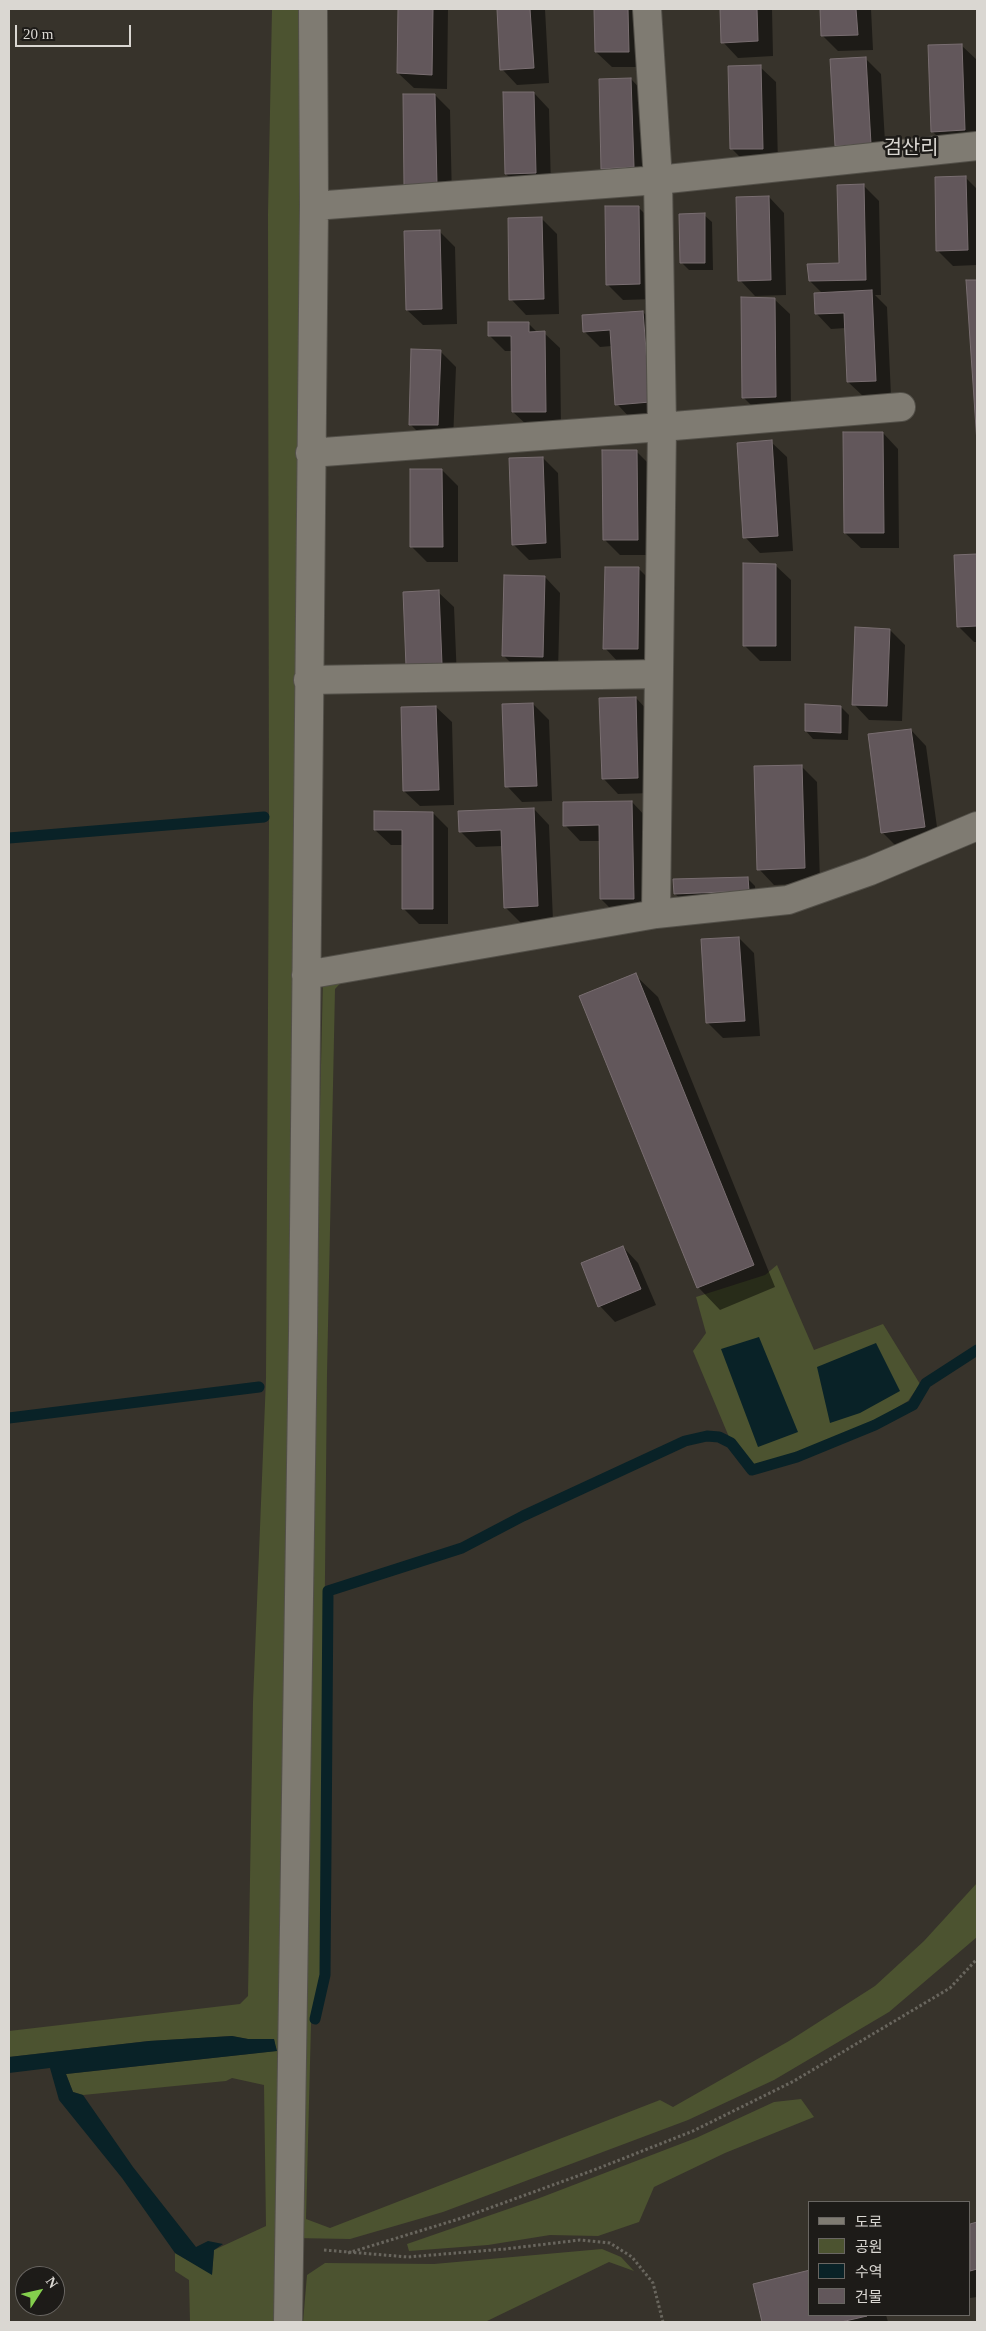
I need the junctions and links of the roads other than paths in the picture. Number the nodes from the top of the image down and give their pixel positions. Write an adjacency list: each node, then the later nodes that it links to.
1 (313, 9): 5 (street)
2 (646, 9): 4 (street)
3 (977, 146): 4 (street)
4 (658, 180): 5 (street); 7 (street)
5 (314, 206): 8 (street)
6 (901, 406): 7 (street)
7 (662, 427): 8 (street); 9 (street)
8 (310, 453): 10 (street)
9 (659, 674): 10 (street); 12 (street)
10 (308, 680): 13 (street)
11 (977, 826): 12 (street)
12 (656, 914): 13 (street)
13 (306, 975): 14 (street)
14 (288, 2322)

